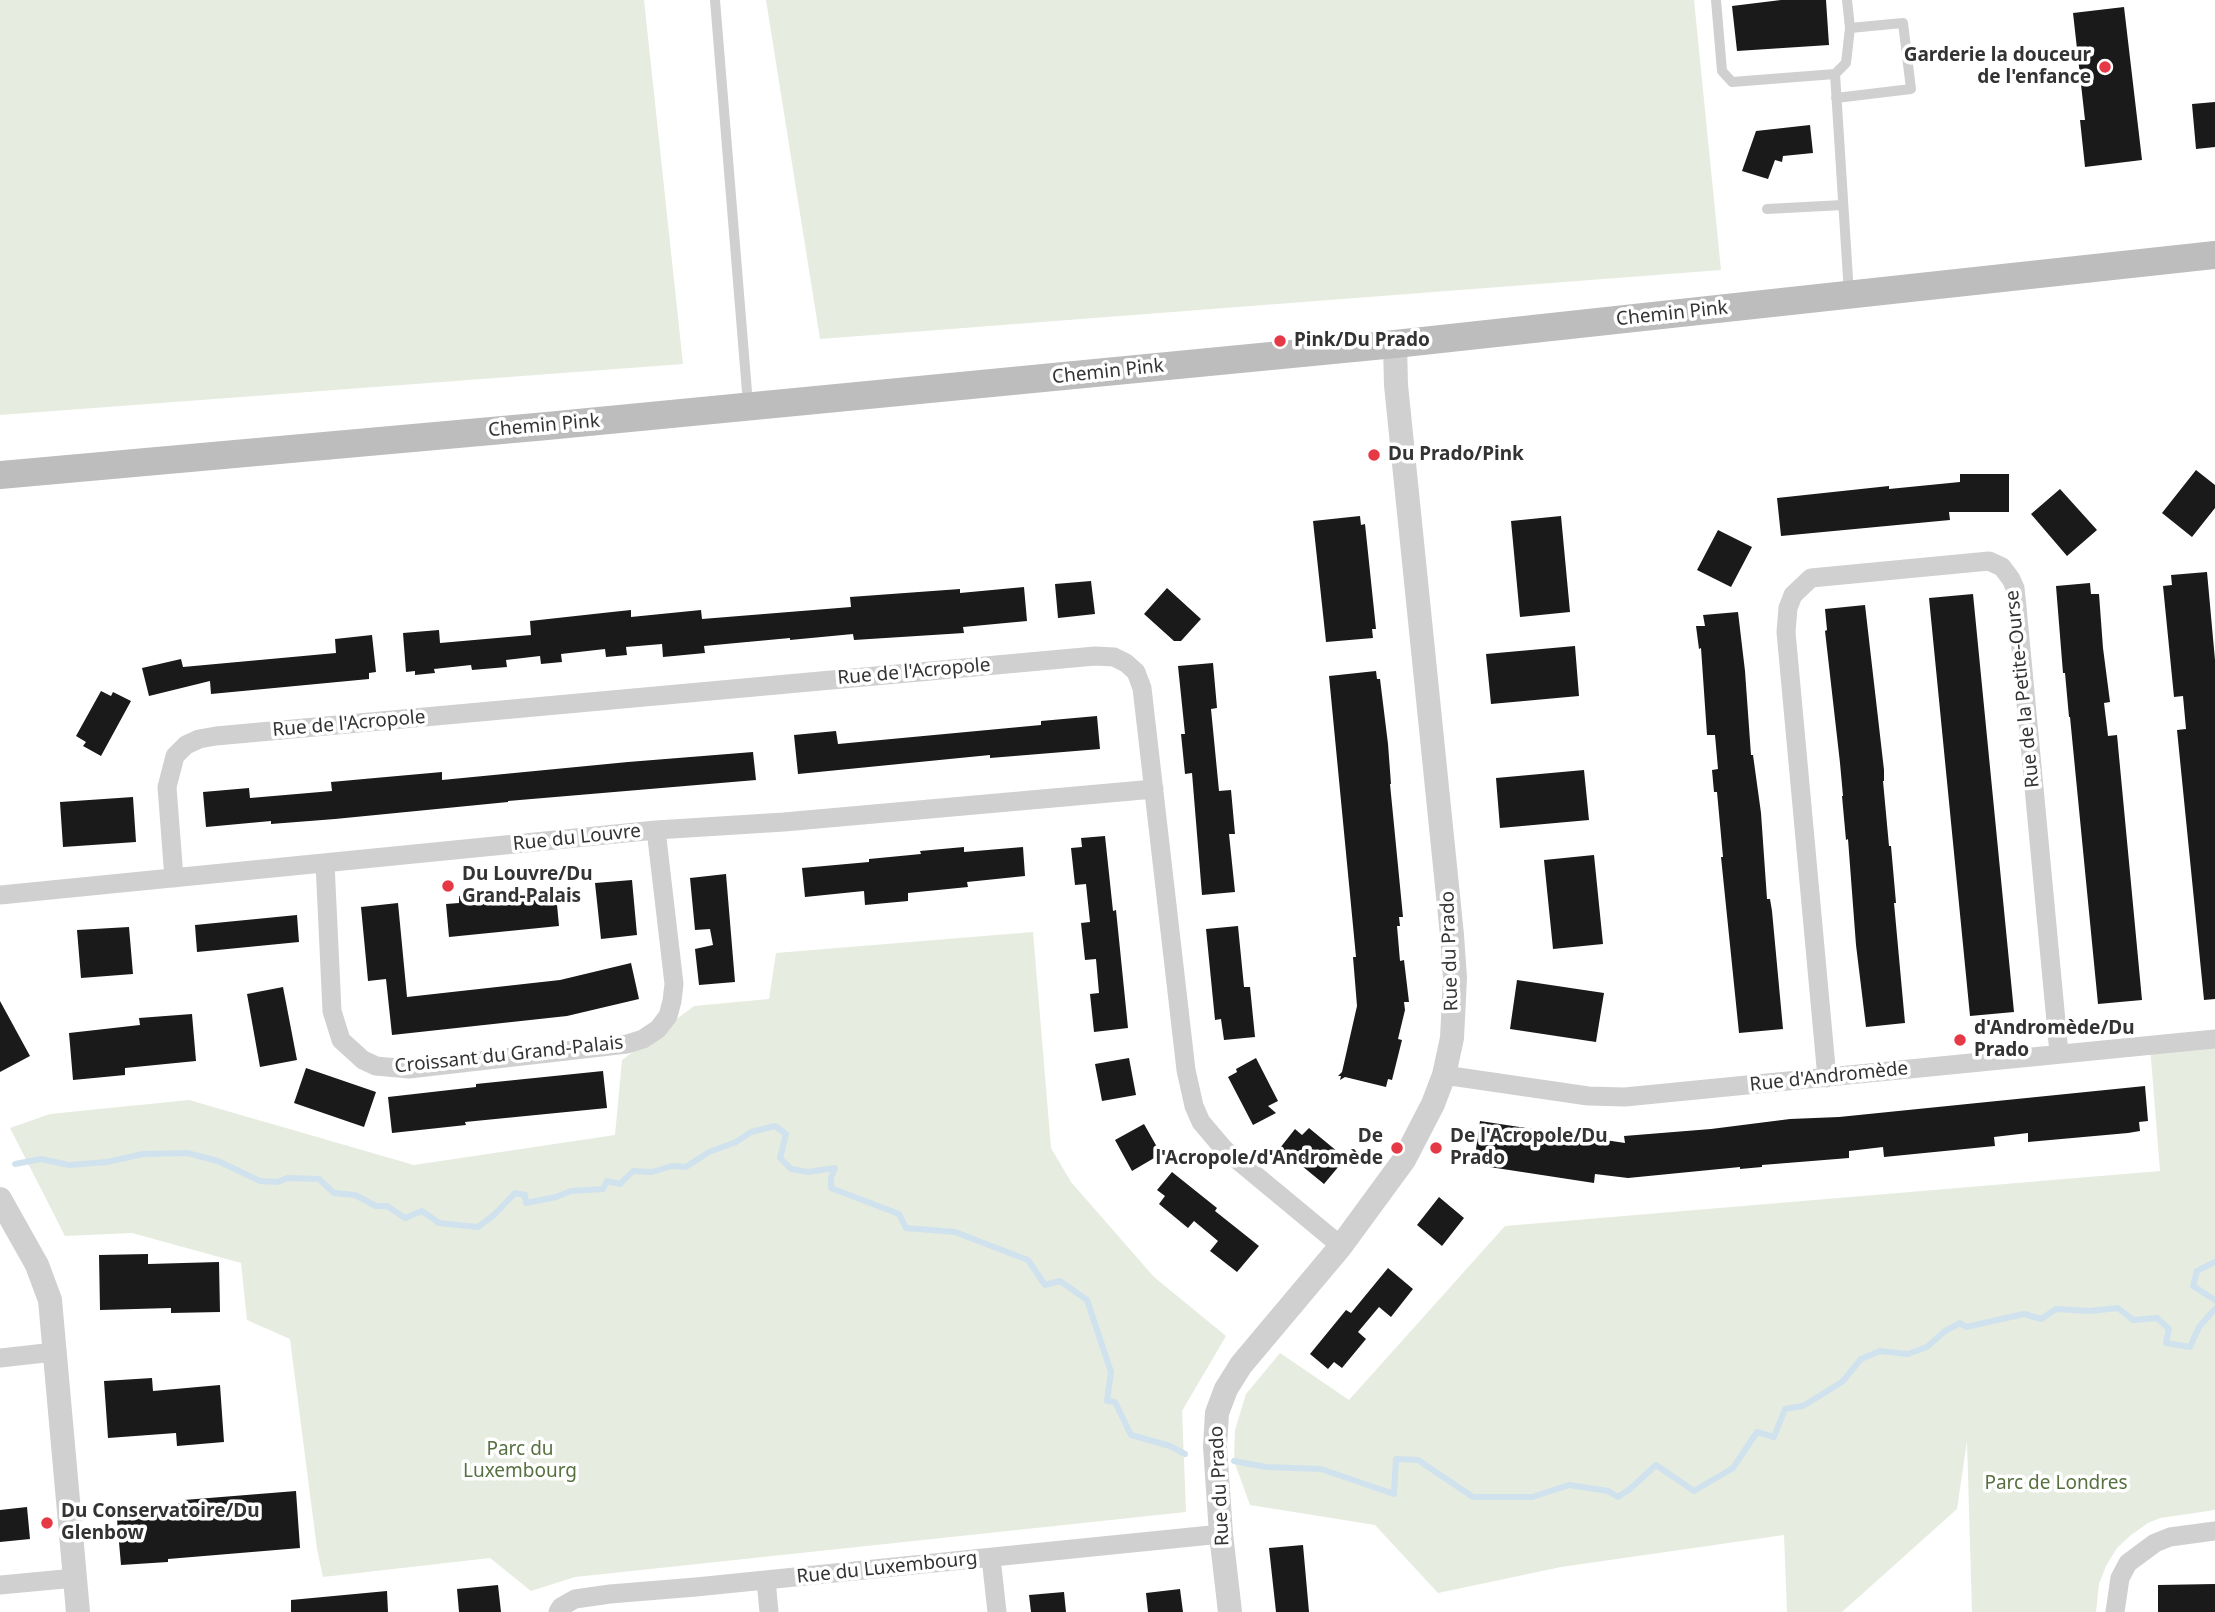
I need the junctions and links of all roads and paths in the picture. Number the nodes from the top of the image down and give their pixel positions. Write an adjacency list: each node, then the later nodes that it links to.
1 (715, 0): 12 (lane)
2 (1716, 0): 5 (lane)
3 (1847, 0): 4 (lane)
4 (1850, 28): 5 (lane); 6 (lane)
5 (1835, 74): 6 (lane)
6 (1836, 98): 7 (lane)
7 (1843, 205): 8 (lane); 10 (lane)
8 (1767, 209)
9 (2215, 255): 10 (main road, Chemin Pink)
10 (1849, 295): 11 (main road, Chemin Pink)
11 (1395, 344): 12 (main road, Chemin Pink); 21 (street, Rue du Prado)
12 (748, 407): 13 (main road, Chemin Pink)
13 (0, 475)
14 (1154, 789): 15 (street, Rue du Louvre); 17 (street, Rue de l'Acropole); 24 (street, Rue de l'Acropole)
15 (656, 831): 16 (street, Rue du Louvre); 16 (street, Croissant du Grand-Palais)
16 (325, 863): 17 (street, Rue du Louvre)
17 (174, 878): 18 (street, Rue du Louvre)
18 (0, 895)
19 (2215, 1039): 20 (street, Rue d'Andromède)
20 (2059, 1053): 22 (street, Rue d'Andromède); 22 (street, Rue de la Petite-Ourse)
21 (1444, 1074): 22 (street, Rue d'Andromède); 24 (street, Rue du Prado)
22 (1827, 1078)
23 (0, 1199): 25 (street)
24 (1341, 1246): 28 (street, Rue du Prado)
25 (54, 1352): 26 (street); 30 (street)
26 (0, 1358)
27 (2215, 1531): 38 (street)
28 (1221, 1534): 29 (street, Rue du Luxembourg); 37 (street, Rue du Prado)
29 (991, 1558): 31 (street, Rue du Luxembourg); 36 (street)
30 (75, 1578): 32 (street); 33 (street)
31 (766, 1580): 34 (street, Rue du Luxembourg); 35 (street)
32 (0, 1585)
33 (78, 1612)
34 (558, 1612)
35 (769, 1612)
36 (997, 1612)
37 (1230, 1612)
38 (2115, 1612)

